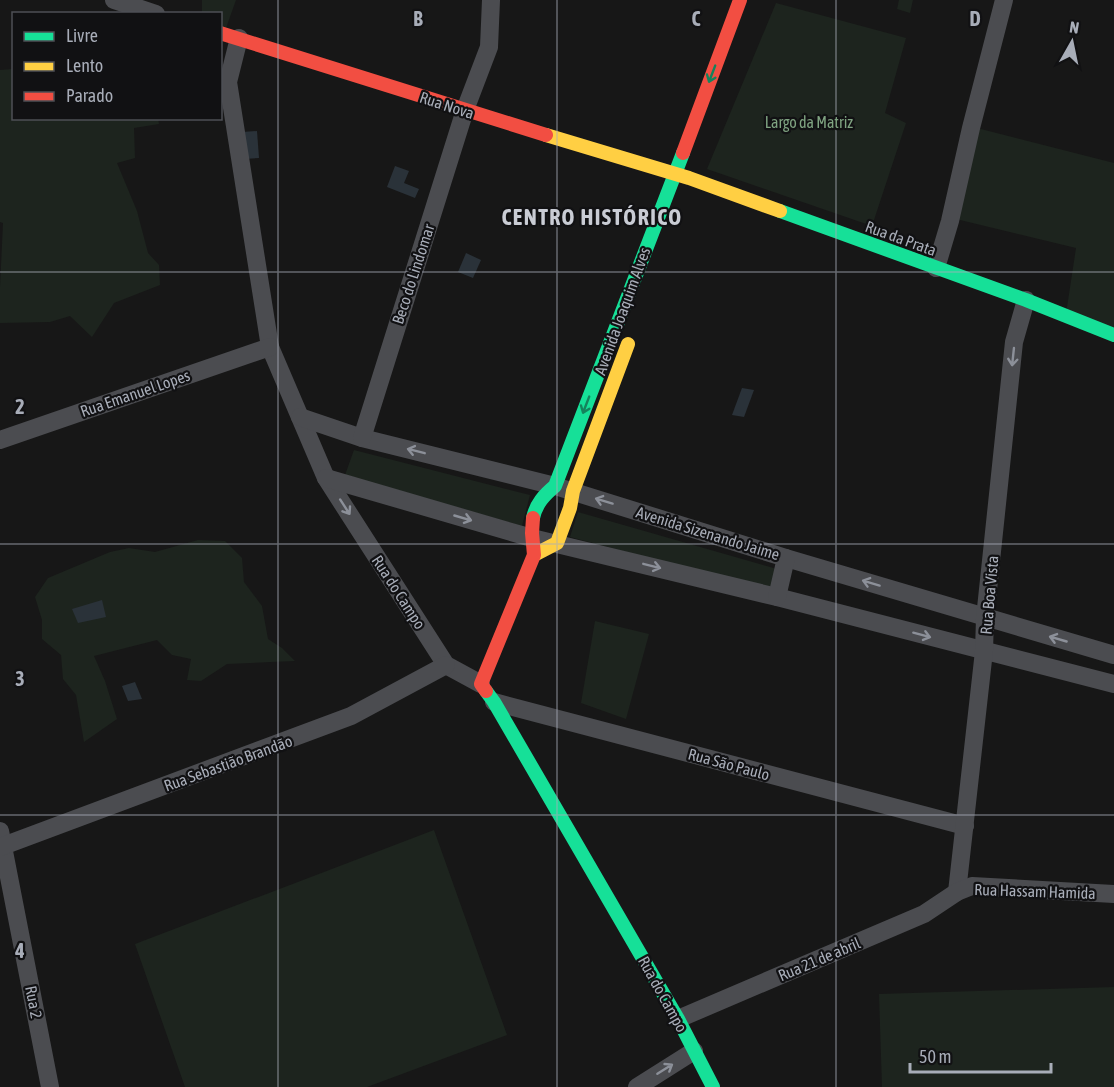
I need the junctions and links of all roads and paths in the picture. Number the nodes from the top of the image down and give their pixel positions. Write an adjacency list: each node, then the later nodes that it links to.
1 (114, 0): 6 (street)
2 (491, 0): 10 (street, Beco do Lindomar)
3 (740, 0): 11 (street, Avenida Joaquim Alves, one-way to 11)
4 (754, 0): 9 (street)
5 (1004, 0): 12 (street)
6 (150, 12)
7 (222, 34): 8 (street, Rua Nova)
8 (239, 38): 10 (street, Rua Nova); 18 (street, Rua do Campo)
9 (740, 39)
10 (465, 110): 11 (street, Rua Nova); 20 (street, Beco do Lindomar)
11 (675, 174): 12 (street, Rua da Prata); 13 (street, Avenida Joaquim Alves)
12 (936, 268): 15 (street, Rua da Prata)
13 (633, 281): 14 (street); 23 (street, Avenida Joaquim Alves, one-way to 23)
14 (649, 287)
15 (1026, 300): 17 (street, Rua da Prata); 29 (street, Rua Boa Vista, one-way to 29)
16 (633, 330): 24 (street, Avenida Joaquim Alves)
17 (1114, 335)
18 (270, 347): 19 (street, Rua do Campo); 21 (street, Rua Emanuel Lopes)
19 (300, 417): 20 (street, Avenida Sizenando Jaime); 22 (street, Rua do Campo)
20 (362, 438): 23 (street, Avenida Sizenando Jaime, one-way to 20)
21 (0, 440)
22 (326, 478): 26 (street, one-way to 26); 32 (street, Rua do Campo, one-way to 32)
23 (555, 486): 24 (street, Avenida Sizenando Jaime); 26 (street, Avenida Joaquim Alves)
24 (573, 491): 25 (street, Avenida Joaquim Alves); 27 (street, Avenida Sizenando Jaime, one-way to 24)
25 (557, 543): 26 (street); 28 (street, one-way to 28)
26 (533, 546): 33 (street, Avenida Joaquim Alves)
27 (786, 558): 28 (street); 29 (street, Avenida Sizenando Jaime, one-way to 27)
28 (777, 597): 30 (street, one-way to 30)
29 (985, 618): 30 (street, Rua Boa Vista); 31 (street, Avenida Sizenando Jaime, one-way to 29)
30 (984, 651): 34 (street); 36 (street, Rua Boa Vista)
31 (1114, 655)
32 (446, 665): 33 (street, Rua do Campo); 37 (street, Rua Sebastião Brandão)
33 (481, 684): 35 (street, Rua do Campo)
34 (1114, 684)
35 (494, 702): 36 (street, Rua São Paulo); 40 (street, Rua do Campo)
36 (965, 826): 38 (street, Rua Boa Vista)
37 (1, 841): 42 (street, Rua 2)
38 (957, 892): 39 (street, Rua Hassam Hamida); 40 (street, Rua 21 de abril)
39 (1114, 894)
40 (678, 1019): 41 (street, Rua do Campo)
41 (694, 1051): 43 (street, one-way to 41); 44 (street, Rua do Campo)
42 (50, 1087)
43 (637, 1087)
44 (713, 1087)

